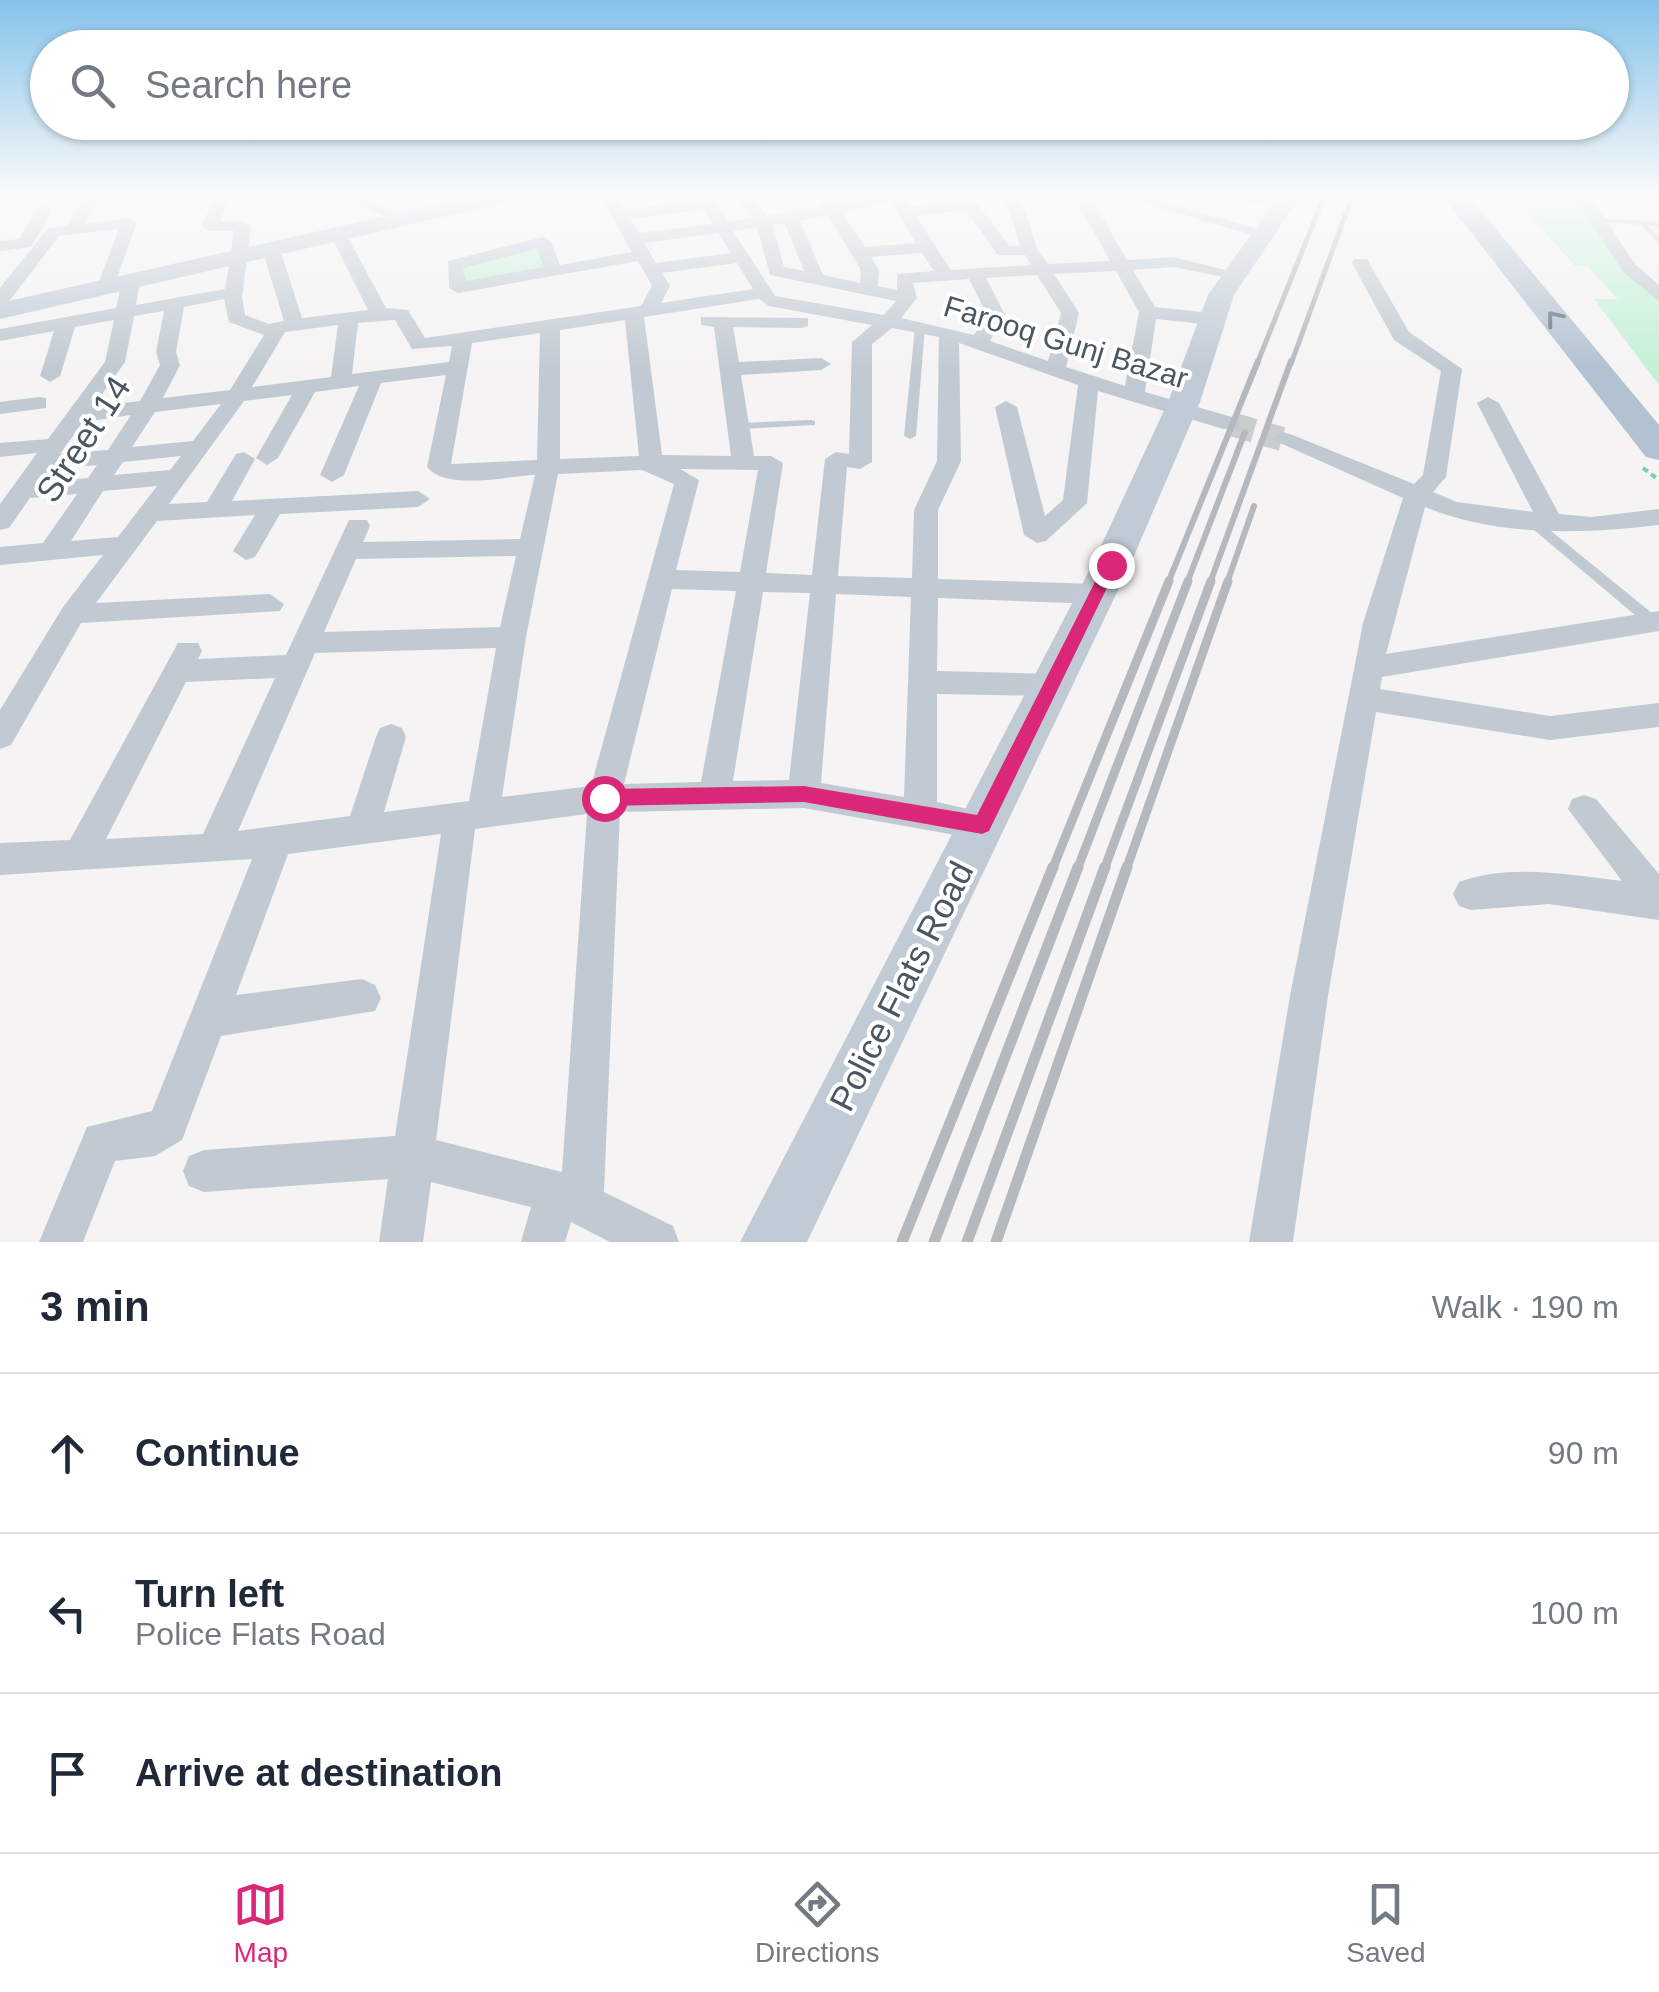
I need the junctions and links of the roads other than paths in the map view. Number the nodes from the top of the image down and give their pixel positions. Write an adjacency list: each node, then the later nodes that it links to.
1 (38, 252): 44 (street)
2 (124, 252): 38 (street)
3 (237, 252): 25 (street)
4 (258, 252): 25 (street)
5 (272, 252): 55 (street)
6 (347, 252): 49 (street)
7 (504, 252): 32 (street)
8 (547, 252): 32 (street)
9 (642, 252): 24 (street)
10 (653, 252): 24 (street)
11 (739, 252): 26 (street)
12 (771, 252): 36 (street)
13 (804, 252): 36 (street)
14 (874, 252): 23 (street)
15 (931, 252): 35 (street)
16 (1008, 252): 27 (street)
17 (1032, 252): 27 (street)
18 (1112, 252): 31 (street)
19 (1249, 252): 34 (street, Police Flats Road)
20 (1501, 252): 28 (main road)
21 (1532, 252): 29 (main road)
22 (1618, 252): 42 (street)
23 (860, 253): 39 (street)
24 (644, 255): 26 (street); 32 (street); 47 (street)
25 (236, 257): 38 (street); 55 (street)
26 (742, 257): 40 (street)
27 (1035, 259): 31 (street); 33 (street); 65 (street)
28 (1508, 260): 29 (main road); 92 (main road, one-way to 28)
29 (1540, 262): 79 (main road)
30 (1361, 263): 98 (street)
31 (1119, 266): 34 (street); 46 (street)
32 (554, 271)
33 (975, 274): 35 (street); 61 (street)
34 (1233, 274): 52 (street, Police Flats Road)
35 (946, 276): 43 (street)
36 (816, 279): 37 (street)
37 (836, 283): 39 (street); 50 (street)
38 (118, 284): 48 (street); 58 (street)
39 (869, 290): 43 (street)
40 (764, 293): 47 (street); 50 (street, Farooq Gunj Bazar)
41 (224, 294): 45 (street)
42 (1659, 295)
43 (908, 298): 53 (street)
44 (0, 300)
45 (175, 304): 48 (street); 75 (street, Street 14)
46 (1148, 312): 52 (street); 72 (street)
47 (640, 313): 56 (street); 90 (street)
48 (124, 314): 54 (street); 80 (street)
49 (380, 314): 51 (street); 60 (street)
50 (806, 315): 53 (street, Farooq Gunj Bazar); 64 (street)
51 (348, 318): 55 (street); 68 (street)
52 (1212, 319): 78 (street, Police Flats Road)
53 (888, 322): 57 (street, Farooq Gunj Bazar); 112 (street)
54 (66, 324): 58 (street); 66 (street)
55 (287, 326): 71 (street)
56 (550, 326): 60 (street); 91 (street)
57 (920, 328): 59 (street, Farooq Gunj Bazar); 84 (lane)
58 (2, 332)
59 (949, 334): 61 (street, Farooq Gunj Bazar); 113 (street)
60 (463, 339): 63 (street)
61 (979, 343): 65 (street, Farooq Gunj Bazar)
62 (821, 364): 64 (street)
63 (457, 367): 67 (street); 91 (street)
64 (730, 369): 83 (street)
65 (1055, 371): 69 (street, Farooq Gunj Bazar)
66 (50, 376)
67 (374, 376): 68 (street); 93 (street)
68 (342, 380): 70 (street)
69 (1089, 382): 72 (street, Farooq Gunj Bazar); 76 (street)
70 (310, 384): 71 (street); 101 (street)
71 (240, 392): 75 (street); 86 (street)
72 (1134, 396): 78 (street, Farooq Gunj Bazar)
73 (1488, 403): 104 (street)
74 (38, 404): 77 (street)
75 (149, 405): 80 (street); 88 (street, Street 14)
76 (1006, 406)
77 (0, 408)
78 (1181, 409): 82 (street, Farooq Gunj Bazar); 114 (street, Police Flats Road)
79 (1659, 414)
80 (77, 416): 97 (street)
81 (811, 423): 83 (lane)
82 (1231, 424)
83 (738, 426): 89 (street)
84 (910, 436)
85 (1282, 439): 98 (street)
86 (201, 447): 88 (street); 95 (street)
87 (0, 450): 97 (street)
88 (117, 456): 96 (street, Street 14); 97 (street)
89 (743, 461): 90 (street); 111 (street)
90 (652, 462): 91 (street); 110 (street)
91 (548, 467): 106 (street)
92 (1657, 469)
93 (332, 475)
94 (0, 478): 97 (street)
95 (178, 478): 96 (street); 102 (street)
96 (98, 484): 97 (street); 108 (street, Street 14)
97 (24, 487)
98 (1416, 496): 104 (street); 121 (street)
99 (418, 499): 100 (street)
100 (274, 504): 101 (street); 107 (street)
101 (216, 508): 102 (street)
102 (152, 513): 105 (street)
103 (1659, 517): 104 (street)
104 (1541, 522): 117 (lane)
105 (125, 545): 108 (street); 116 (street)
106 (531, 547): 118 (street); 119 (street)
107 (246, 550)
108 (50, 553): 109 (street)
109 (0, 556)
110 (661, 579): 111 (street); 128 (street)
111 (753, 582): 112 (street); 127 (street)
112 (824, 584): 113 (street); 126 (street)
113 (925, 588): 114 (street); 120 (street)
114 (1096, 594): 122 (street, Police Flats Road)
115 (270, 604): 116 (street)
116 (73, 614): 124 (street)
117 (1657, 624): 121 (street)
118 (512, 637): 119 (street); 131 (street)
119 (300, 654): 135 (street); 136 (street)
120 (923, 682): 122 (street); 130 (street)
121 (1366, 683): 123 (street); 150 (street)
122 (1052, 686): 132 (street, Police Flats Road)
123 (1659, 714)
124 (0, 736)
125 (391, 738): 133 (street)
126 (804, 794): 127 (street); 130 (street)
127 (716, 796): 128 (street)
128 (604, 798): 131 (street); 144 (street)
129 (1584, 809): 139 (street)
130 (920, 814): 132 (street)
131 (472, 815): 133 (street); 142 (street)
132 (982, 825): 149 (street, Police Flats Road)
133 (362, 830): 134 (street)
134 (276, 841): 135 (street); 141 (street)
135 (213, 849): 136 (street)
136 (81, 853): 137 (street)
137 (0, 858)
138 (1470, 894): 139 (street)
139 (1659, 902)
140 (362, 998): 141 (street)
141 (209, 1018): 145 (street)
142 (412, 1156): 143 (street); 144 (street); 146 (street)
143 (204, 1171)
144 (570, 1198): 147 (street); 148 (street)
145 (60, 1242)
146 (401, 1242)
147 (542, 1242)
148 (657, 1242)
149 (772, 1242)
150 (1271, 1242)

